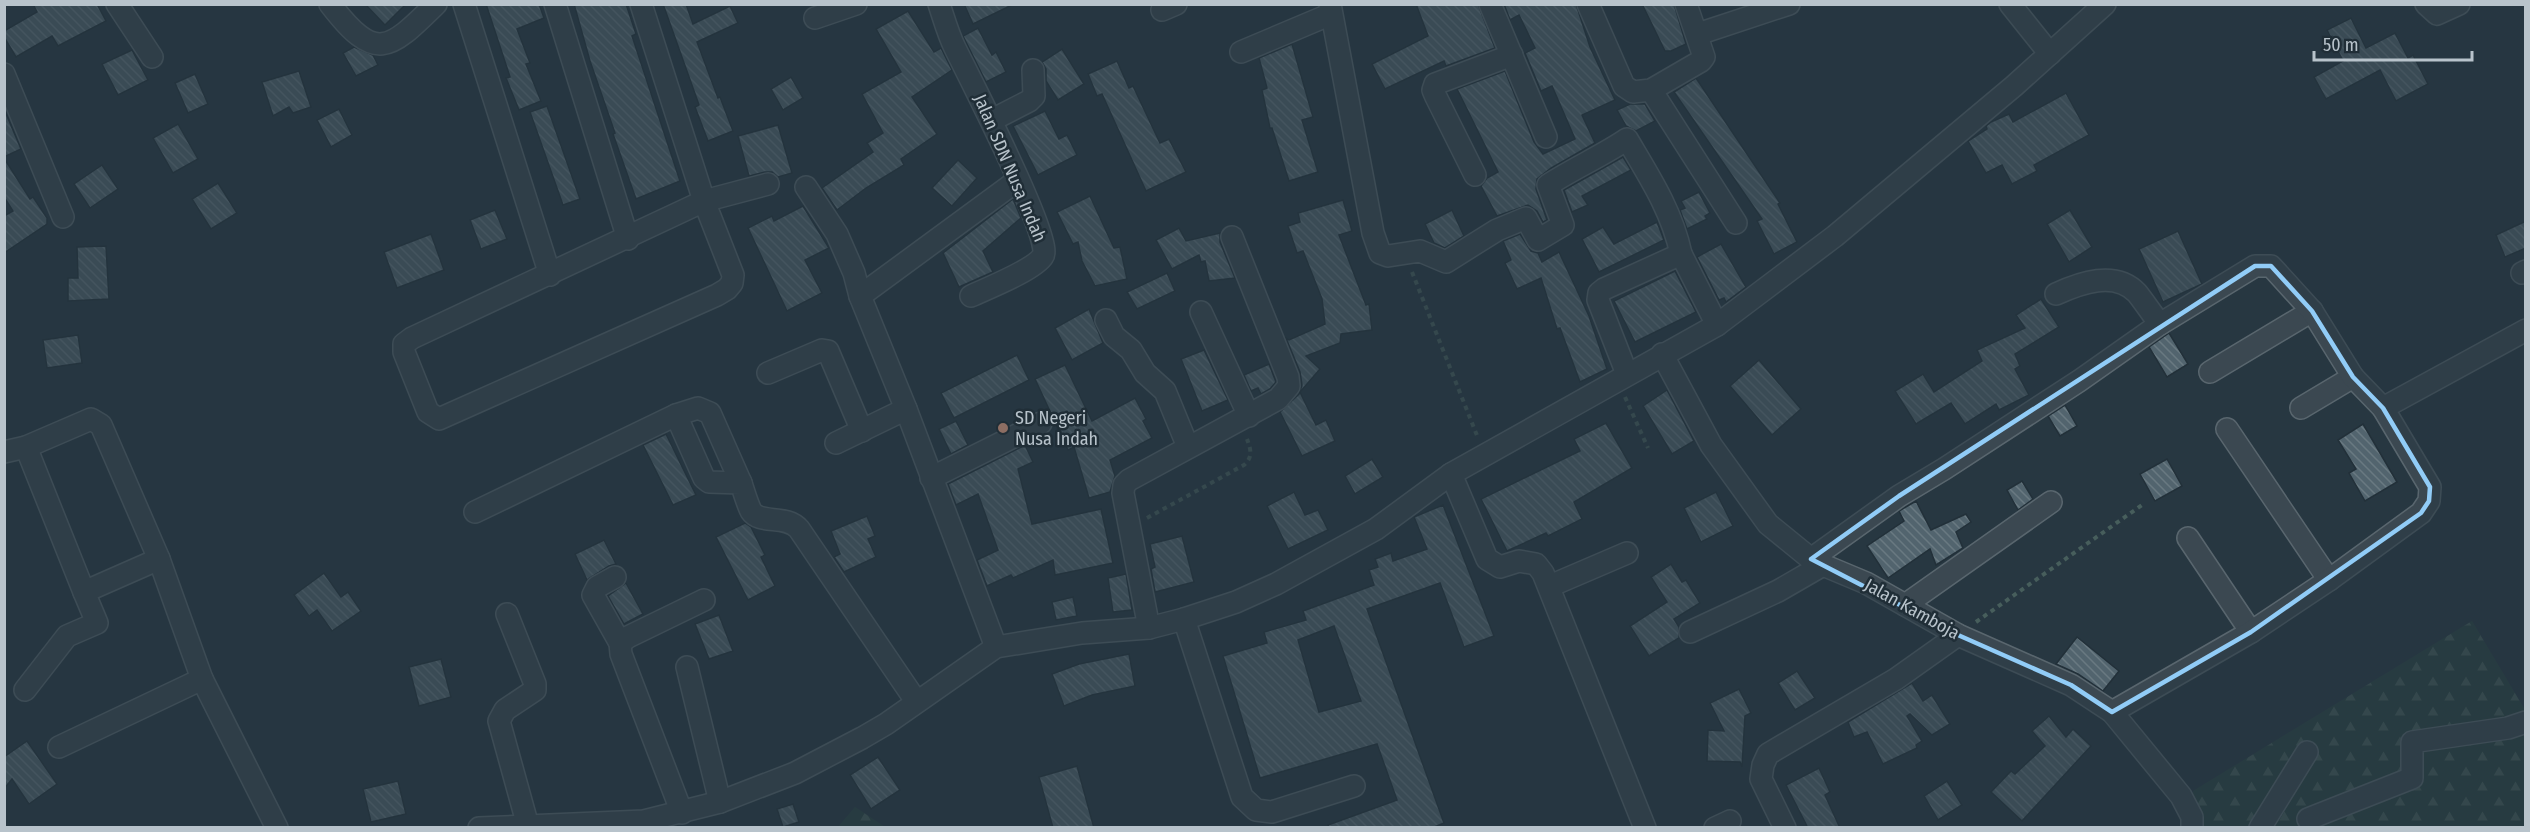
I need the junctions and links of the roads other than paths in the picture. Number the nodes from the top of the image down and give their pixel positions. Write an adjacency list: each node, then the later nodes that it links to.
1 (117, 4): 23 (street)
2 (330, 4): 3 (street)
3 (436, 4)
4 (464, 4): 39 (street)
5 (555, 4): 37 (street)
6 (641, 4): 33 (street)
7 (856, 4): 18 (street)
8 (939, 4): 27 (street, Jalan SDN Nusa Indah)
9 (1490, 4): 22 (street)
10 (1588, 4): 26 (street)
11 (1686, 4): 19 (street)
12 (1789, 4): 19 (street)
13 (2010, 4): 21 (street)
14 (2104, 4): 21 (street)
15 (2426, 4): 16 (street)
16 (2459, 4)
17 (1330, 9): 20 (street); 38 (street)
18 (815, 18)
19 (1698, 34): 26 (street)
20 (1241, 52)
21 (2050, 54): 47 (street)
22 (1512, 55): 28 (street); 29 (street)
23 (152, 57)
24 (1033, 70): 27 (street)
25 (4, 74): 34 (street)
26 (1651, 90): 35 (street)
27 (992, 120): 30 (street, Jalan SDN Nusa Indah)
28 (1546, 137)
29 (1475, 174)
30 (1018, 180): 41 (street); 42 (street, Jalan SDN Nusa Indah)
31 (768, 184): 33 (street)
32 (806, 187): 41 (street)
33 (704, 201): 37 (street); 39 (street)
34 (63, 217)
35 (1736, 223)
36 (1233, 237): 58 (street)
37 (628, 239): 39 (street)
38 (1681, 254): 47 (street); 52 (street)
39 (550, 275)
40 (2056, 294): 46 (street)
41 (860, 296): 56 (street)
42 (971, 296)
43 (2312, 310): 46 (street); 50 (street); 53 (street)
44 (1201, 312): 58 (street)
45 (1106, 320): 64 (street)
46 (2160, 324): 74 (street)
47 (1717, 326): 49 (street)
48 (2526, 330): 55 (street)
49 (1662, 354): 52 (street); 74 (street, Jalan Kamboja)
50 (2210, 372)
51 (768, 373): 61 (street)
52 (1622, 377): 66 (street)
53 (2353, 377): 54 (street); 55 (street)
54 (2301, 408)
55 (2383, 408): 76 (street)
56 (906, 409): 61 (street); 67 (street)
57 (676, 415): 68 (street); 68 (street); 70 (street)
58 (1245, 418): 64 (street)
59 (1041, 423): 67 (street)
60 (2227, 429): 76 (street)
61 (862, 430): 62 (street)
62 (836, 443)
63 (26, 447): 65 (street); 73 (street); 78 (street)
64 (1188, 447): 83 (street)
65 (4, 452)
66 (1451, 474): 77 (street); 82 (street)
67 (931, 478): 88 (street)
68 (741, 483): 92 (street)
69 (2051, 502): 80 (street)
70 (475, 512)
71 (2188, 538): 85 (street)
72 (1627, 553): 77 (street)
73 (159, 559): 78 (street); 90 (street)
74 (1817, 562): 80 (street, Jalan Kamboja); 84 (street)
75 (615, 577): 87 (street)
76 (2329, 580): 85 (street)
77 (1550, 586): 105 (street)
78 (84, 592): 91 (street)
79 (704, 600): 87 (street)
80 (1905, 605): 86 (street, Jalan Kamboja)
81 (507, 614): 102 (street)
82 (1184, 619): 83 (street); 101 (street)
83 (1149, 628): 88 (street)
84 (1690, 632)
85 (2251, 632): 93 (street)
86 (1958, 635): 93 (street, Jalan Kamboja); 106 (street)
87 (620, 643): 99 (street)
88 (996, 647): 92 (street)
89 (687, 667): 98 (street)
90 (202, 680): 95 (street); 103 (street)
91 (24, 690)
92 (915, 702): 98 (street)
93 (2112, 712): 107 (street, Jalan Kamboja)
94 (2526, 722): 100 (street)
95 (59, 747)
96 (2307, 752): 108 (street)
97 (1354, 786): 101 (street)
98 (720, 802): 99 (street)
99 (681, 813): 102 (street)
100 (2308, 819)
101 (1275, 820)
102 (528, 826): 104 (street)
103 (277, 828)
104 (479, 828)
105 (1645, 828)
106 (1785, 828)
107 (2192, 828)
108 (2260, 828)

